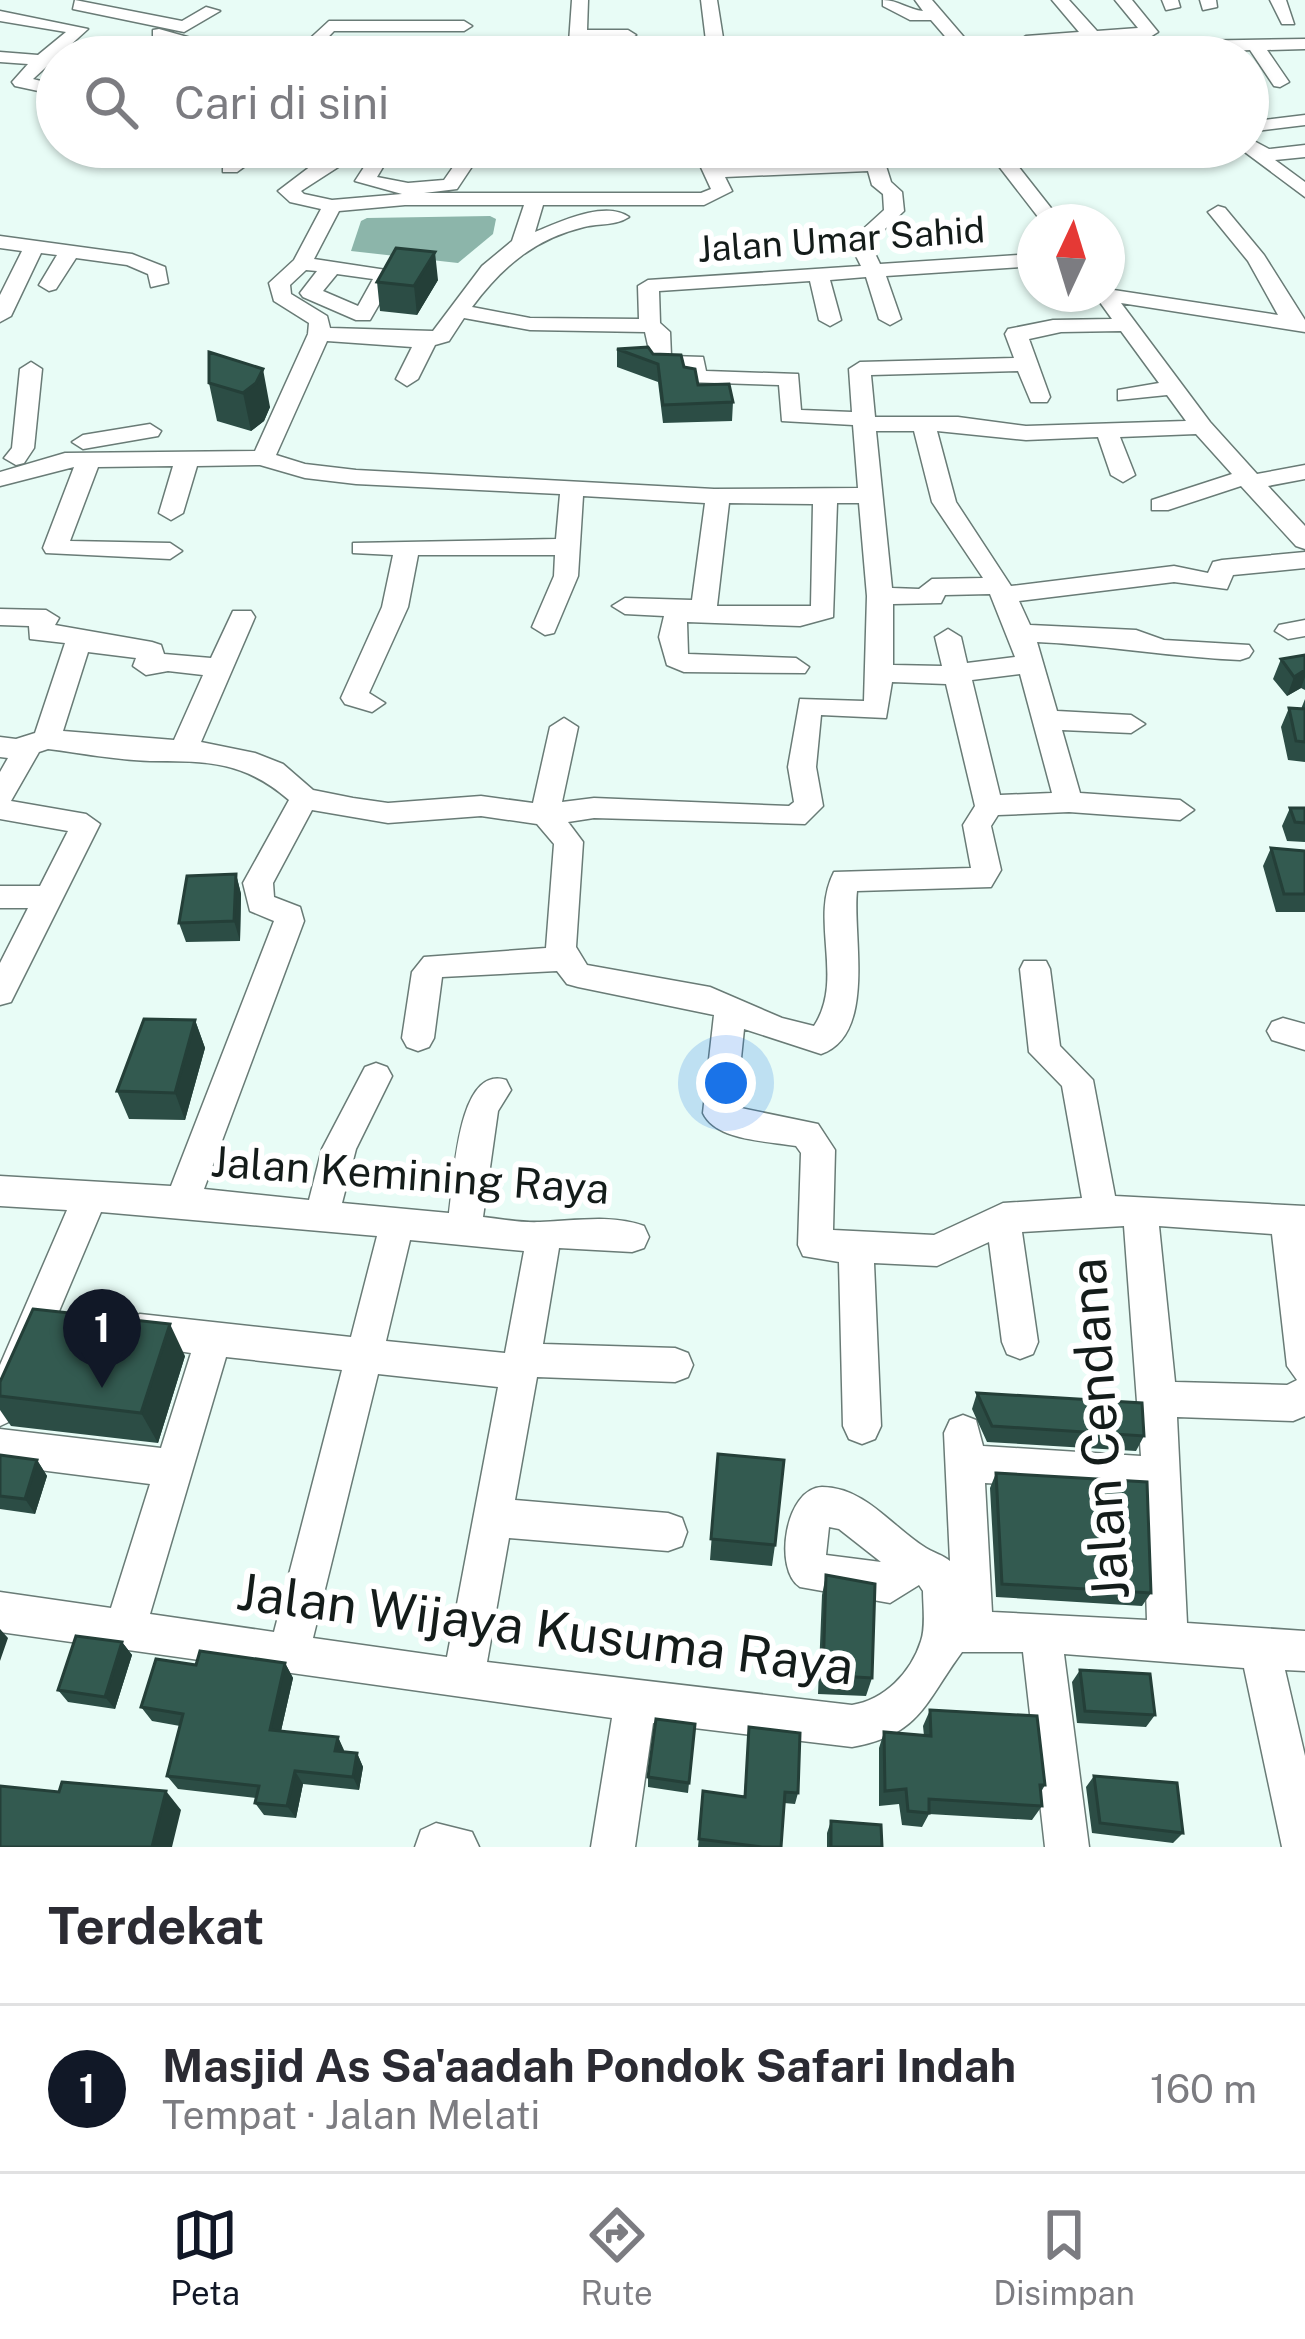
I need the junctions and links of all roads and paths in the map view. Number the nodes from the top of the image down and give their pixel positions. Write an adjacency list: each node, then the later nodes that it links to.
1 (154, 0): 12 (street)
2 (580, 0): 19 (street)
3 (709, 0): 25 (street)
4 (923, 0): 14 (street)
5 (1060, 0): 27 (street)
6 (1123, 0): 27 (street)
7 (1278, 0): 15 (street)
8 (81, 3): 12 (street)
9 (889, 3): 14 (street)
10 (408, 6): 16 (street)
11 (212, 11): 12 (street)
12 (138, 15)
13 (0, 16): 21 (street)
14 (936, 16): 26 (street)
15 (1288, 20)
16 (405, 26): 17 (street); 23 (street); 24 (street)
17 (464, 26)
18 (159, 34): 22 (street)
19 (579, 35): 20 (street)
20 (628, 35)
21 (71, 36)
22 (166, 36)
23 (316, 36)
24 (401, 36)
25 (714, 36)
26 (954, 36)
27 (1092, 36)
28 (1305, 44): 29 (street)
29 (1269, 45)
30 (2, 58): 31 (street)
31 (36, 60)
32 (36, 66): 35 (street)
33 (1269, 66): 34 (street)
34 (1280, 82)
35 (36, 85)
36 (1305, 120): 37 (street)
37 (1269, 124)
38 (1305, 152): 39 (street)
39 (1269, 155)
40 (1269, 163): 48 (street)
41 (1305, 166): 48 (street)
42 (324, 168): 53 (street)
43 (373, 168): 50 (street)
44 (462, 168): 50 (street)
45 (711, 168): 51 (street)
46 (877, 168): 63 (street)
47 (1010, 168): 52 (street)
48 (1276, 169): 49 (street)
49 (1305, 191)
50 (406, 194): 51 (street); 53 (street)
51 (536, 200): 57 (street)
52 (1038, 204)
53 (327, 205): 61 (street)
54 (1218, 212): 69 (street)
55 (684, 213): 57 (street)
56 (0, 242): 58 (street)
57 (521, 244): 70 (street)
58 (34, 247): 59 (street); 72 (street)
59 (70, 251): 65 (street); 66 (street)
60 (1017, 261): 63 (street, Jalan Umar Sahid)
61 (302, 263): 62 (street); 73 (street)
62 (332, 268): 73 (street); 74 (street)
63 (873, 271): 64 (street, Jalan Umar Sahid); 75 (street)
64 (819, 277): 76 (street); 78 (street, Jalan Umar Sahid)
65 (158, 283)
66 (49, 285)
67 (1125, 296): 77 (street)
68 (1305, 297): 69 (street)
69 (1282, 298): 77 (street)
70 (458, 311): 78 (street); 80 (street)
71 (1117, 312): 79 (street)
72 (0, 316)
73 (319, 316): 74 (street); 80 (street); 92 (street)
74 (363, 316): 80 (street)
75 (890, 319)
76 (830, 320)
77 (1299, 325)
78 (650, 326): 87 (street)
79 (1127, 326): 81 (street); 84 (street)
80 (418, 332): 83 (street)
81 (1025, 364): 86 (street); 87 (street)
82 (31, 369): 95 (street)
83 (407, 379)
84 (1174, 388): 85 (street); 89 (street)
85 (1126, 395)
86 (1039, 397)
87 (864, 421): 88 (street); 102 (street)
88 (924, 424): 91 (street); 112 (street)
89 (1202, 427): 91 (street); 99 (street)
90 (150, 431): 95 (street)
91 (1107, 431): 97 (street)
92 (262, 458): 94 (street); 100 (street)
93 (88, 459): 94 (street); 95 (street); 110 (street)
94 (187, 459): 105 (street)
95 (18, 460): 98 (street)
96 (1304, 472): 99 (street)
97 (1123, 475)
98 (0, 479)
99 (1248, 480): 104 (street); 106 (street)
100 (572, 487): 101 (street); 109 (street)
101 (726, 495): 103 (street); 114 (street); 115 (street)
102 (869, 495): 103 (street); 113 (street)
103 (825, 497): 115 (street)
104 (1160, 505)
105 (171, 514)
106 (1300, 527)
107 (407, 547): 108 (street); 109 (street); 128 (street)
108 (362, 548)
109 (568, 548): 118 (street)
110 (170, 551)
111 (1305, 560): 112 (street)
112 (1001, 591): 113 (street); 119 (street)
113 (880, 596): 127 (street)
114 (625, 606)
115 (723, 614): 124 (street)
116 (0, 617): 121 (street)
117 (242, 617): 125 (street)
118 (545, 627)
119 (1021, 633): 122 (street); 123 (street)
120 (948, 637): 126 (street)
121 (78, 642): 125 (street); 132 (street)
122 (1240, 651)
123 (1030, 664): 126 (street); 129 (street)
124 (796, 667)
125 (219, 668): 133 (street)
126 (956, 672): 127 (street); 137 (street)
127 (880, 673): 140 (street)
128 (372, 703)
129 (1050, 720): 130 (street); 136 (street)
130 (1131, 724)
131 (564, 727): 140 (street)
132 (25, 744): 133 (street); 134 (street)
133 (184, 748): 135 (street)
134 (0, 796)
135 (304, 799): 140 (street); 152 (street)
136 (1069, 802): 137 (street); 139 (street)
137 (989, 807): 146 (street)
138 (0, 808): 142 (street)
139 (1180, 810)
140 (545, 815): 143 (street)
141 (0, 897): 142 (street)
142 (50, 897): 145 (street)
143 (564, 959): 146 (street); 147 (street)
144 (1035, 969): 154 (street)
145 (0, 993)
146 (730, 1008): 162 (street)
147 (418, 1038)
148 (376, 1076): 155 (street)
149 (495, 1090): 159 (street)
150 (0, 1191): 151 (street, Jalan Kemining Raya)
151 (90, 1197): 152 (street, Jalan Kemining Raya); 163 (street)
152 (182, 1202): 155 (street, Jalan Kemining Raya)
153 (1140, 1210): 154 (street); 157 (street); 171 (street, Jalan Cendana)
154 (1101, 1212): 156 (street)
155 (322, 1215): 158 (street, Jalan Kemining Raya)
156 (1004, 1219): 162 (street); 165 (street)
157 (1296, 1220): 169 (street)
158 (398, 1224): 159 (street, Jalan Kemining Raya); 166 (street)
159 (464, 1231): 161 (street, Jalan Kemining Raya)
160 (632, 1237): 161 (street, Jalan Kemining Raya)
161 (544, 1238): 168 (street)
162 (856, 1247): 173 (street)
163 (38, 1319): 164 (street); 172 (street)
164 (213, 1340): 166 (street); 175 (street)
165 (1020, 1342)
166 (361, 1356): 168 (street); 187 (street)
167 (675, 1365): 168 (street)
168 (521, 1366): 177 (street)
169 (1305, 1366)
170 (1305, 1394): 171 (street)
171 (1158, 1399): 176 (street, Jalan Cendana)
172 (0, 1408)
173 (862, 1426)
174 (0, 1447): 175 (street)
175 (171, 1468): 181 (street)
176 (1159, 1476): 183 (street); 184 (street, Jalan Cendana)
177 (493, 1517): 178 (street); 188 (street)
178 (668, 1532)
179 (911, 1561): 183 (street)
180 (0, 1612): 181 (street, Jalan Wijaya Kusuma Raya)
181 (125, 1629): 187 (street, Jalan Wijaya Kusuma Raya)
182 (1041, 1632): 183 (street); 184 (street); 192 (street)
183 (958, 1636): 189 (street, Jalan Wijaya Kusuma Raya)
184 (1168, 1640): 185 (street)
185 (1260, 1649): 186 (street); 190 (street)
186 (1305, 1651)
187 (289, 1652): 188 (street, Jalan Wijaya Kusuma Raya)
188 (463, 1680): 189 (street, Jalan Wijaya Kusuma Raya)
189 (635, 1702): 191 (street)
190 (1303, 1837)
191 (613, 1847)
192 (1067, 1847)

